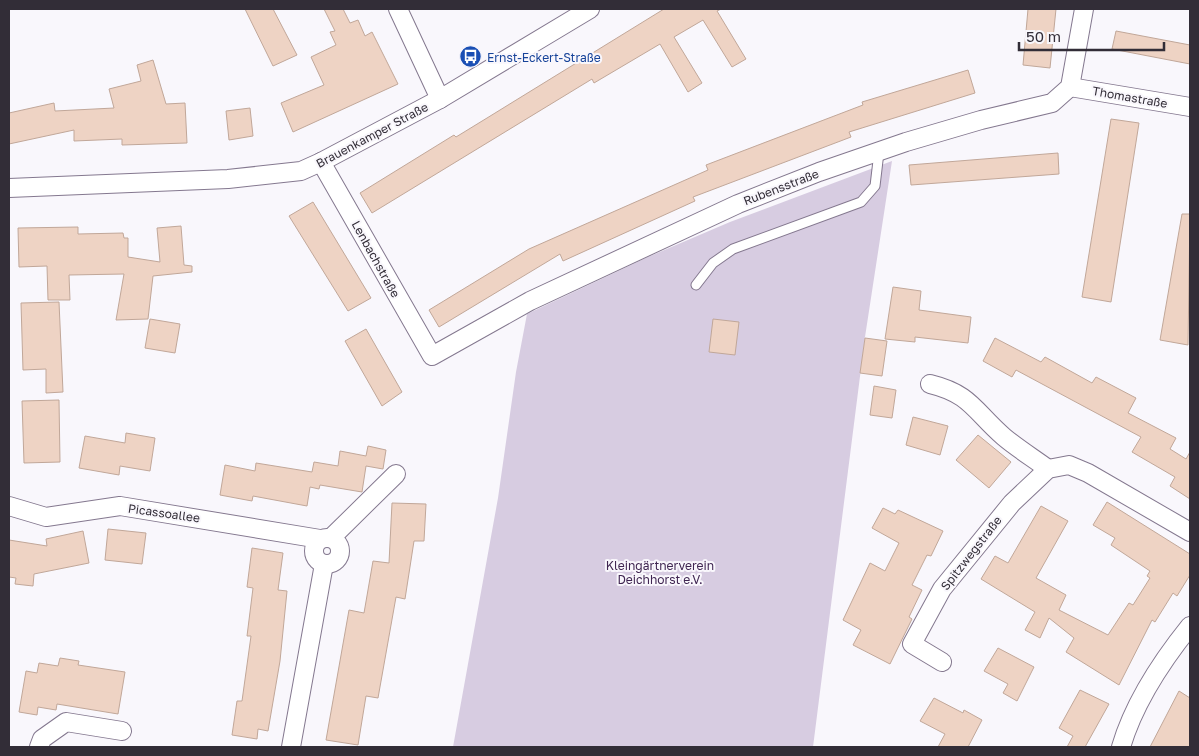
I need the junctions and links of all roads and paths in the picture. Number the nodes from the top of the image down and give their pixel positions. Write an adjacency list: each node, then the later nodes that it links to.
1 (398, 9): 5 (street)
2 (590, 9): 5 (street, Brauenkamper Straße)
3 (1084, 9): 4 (street)
4 (1070, 87): 6 (street, Thomastraße); 7 (street, Rubensstraße)
5 (440, 99): 8 (street, Brauenkamper Straße)
6 (1190, 107)
7 (879, 152): 10 (lane); 11 (street, Rubensstraße)
8 (321, 162): 9 (street, Brauenkamper Straße); 11 (street, Lenbachstraße)
9 (9, 188)
10 (696, 285)
11 (432, 356)
12 (930, 384): 13 (street)
13 (1048, 469): 16 (street); 19 (street, Spitzwegstraße)
14 (396, 474): 17 (street)
15 (9, 506): 17 (street, Picassoallee)
16 (1190, 532)
17 (326, 539): 22 (street)
18 (1190, 626): 23 (street)
19 (942, 662)
20 (122, 731): 21 (street)
21 (40, 747)
22 (291, 747)
23 (1122, 747)

